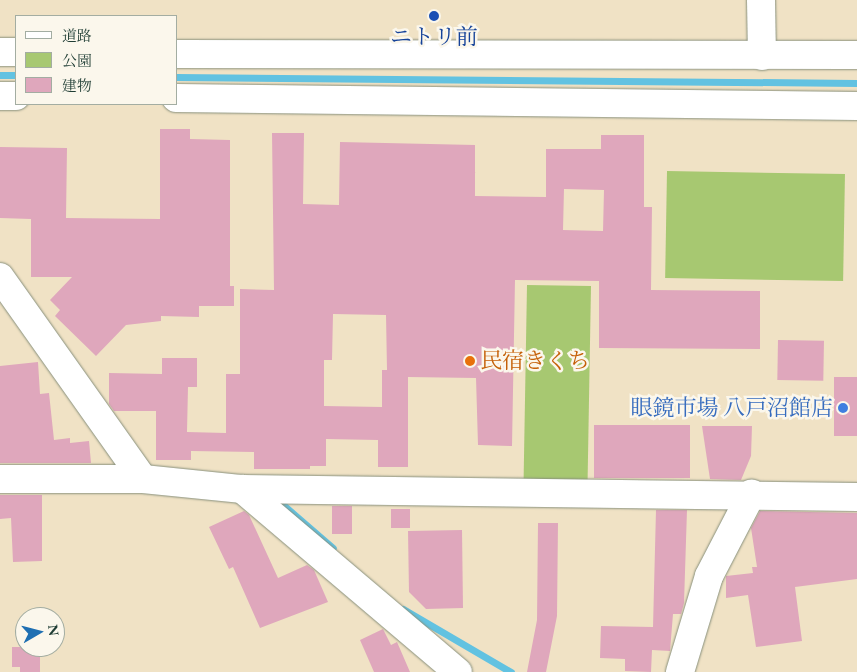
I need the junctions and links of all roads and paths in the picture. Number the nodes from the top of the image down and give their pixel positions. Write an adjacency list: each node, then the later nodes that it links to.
1 (761, 0): 6 (street)
2 (0, 52): 3 (street)
3 (15, 52)
4 (178, 54): 6 (street)
5 (857, 55): 6 (street)
6 (762, 56)
7 (0, 96): 8 (street)
8 (15, 96)
9 (178, 98): 10 (street)
10 (857, 106)
11 (0, 277): 13 (street)
12 (0, 479): 13 (street)
13 (143, 479): 14 (street)
14 (242, 489): 15 (street); 17 (street)
15 (752, 493): 16 (street); 18 (street)
16 (857, 497)
17 (458, 672)
18 (680, 672)

